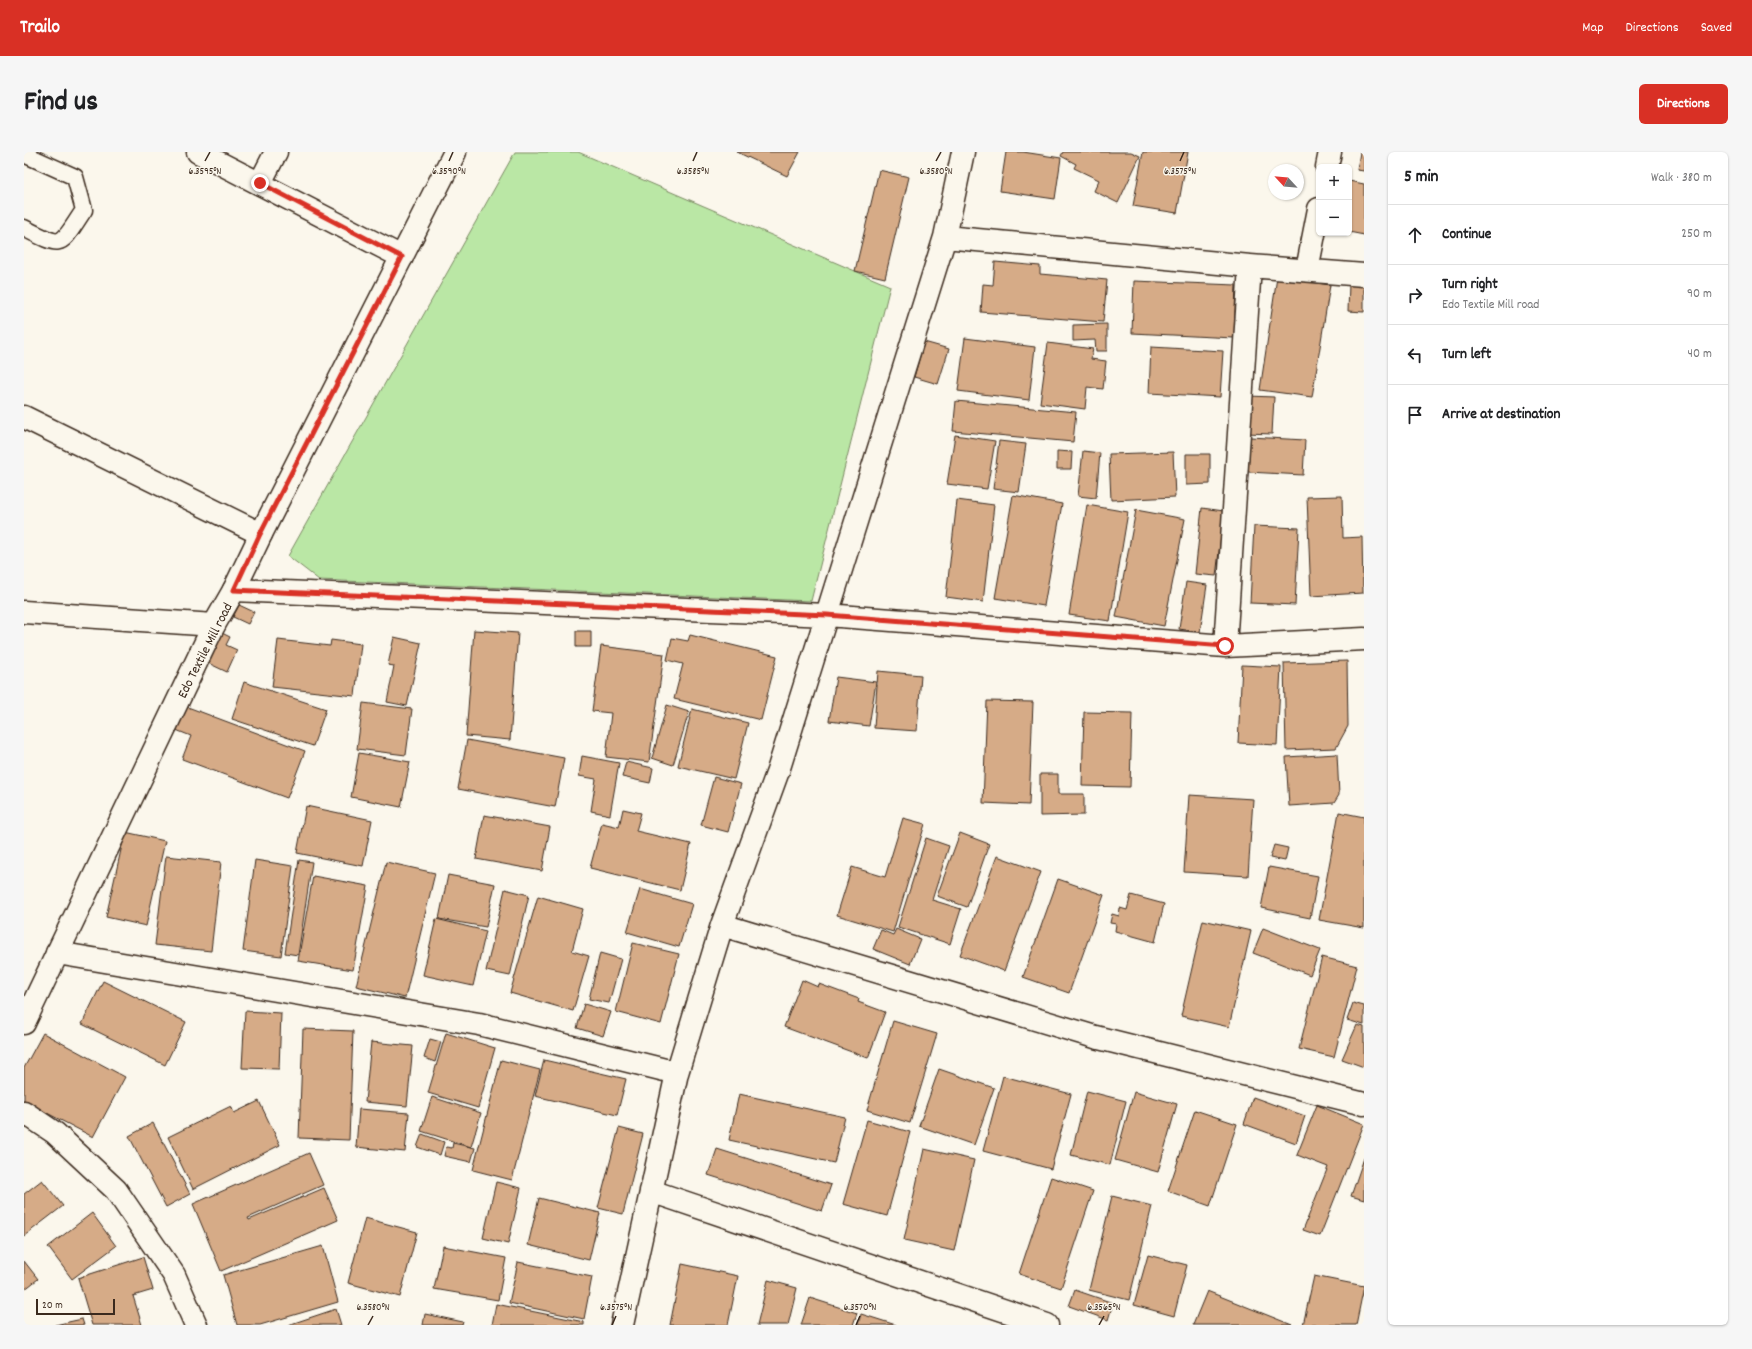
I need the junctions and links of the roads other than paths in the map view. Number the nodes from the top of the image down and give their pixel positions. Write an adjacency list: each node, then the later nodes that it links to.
1 (198, 152): 8 (street)
2 (276, 152): 8 (street)
3 (455, 152): 12 (street, Edo Textile Mill road)
4 (964, 152): 11 (street)
5 (1330, 152): 7 (street)
6 (24, 154): 10 (lane)
7 (1328, 164)
8 (260, 183): 12 (street)
9 (1316, 226): 14 (street)
10 (24, 228)
11 (945, 237): 13 (street); 20 (street)
12 (402, 257): 17 (street, Edo Textile Mill road)
13 (1250, 266): 14 (street); 23 (street)
14 (1308, 270): 15 (street)
15 (1364, 275)
16 (24, 417): 17 (street)
17 (260, 534): 18 (street, Edo Textile Mill road)
18 (234, 590): 20 (street); 21 (street, Edo Textile Mill road)
19 (24, 612): 21 (street)
20 (827, 615): 23 (street); 24 (street)
21 (214, 625): 25 (street, Edo Textile Mill road)
22 (1364, 639): 23 (street)
23 (1225, 646)
24 (722, 925): 28 (street); 29 (street)
25 (57, 953): 26 (street, Edo Textile Mill road); 28 (street)
26 (30, 997): 27 (street, Edo Textile Mill road)
27 (24, 1023)
28 (678, 1073): 31 (street)
29 (1364, 1104)
30 (24, 1112): 32 (street)
31 (651, 1191): 33 (street); 34 (street)
32 (196, 1325)
33 (622, 1325)
34 (1047, 1325)

